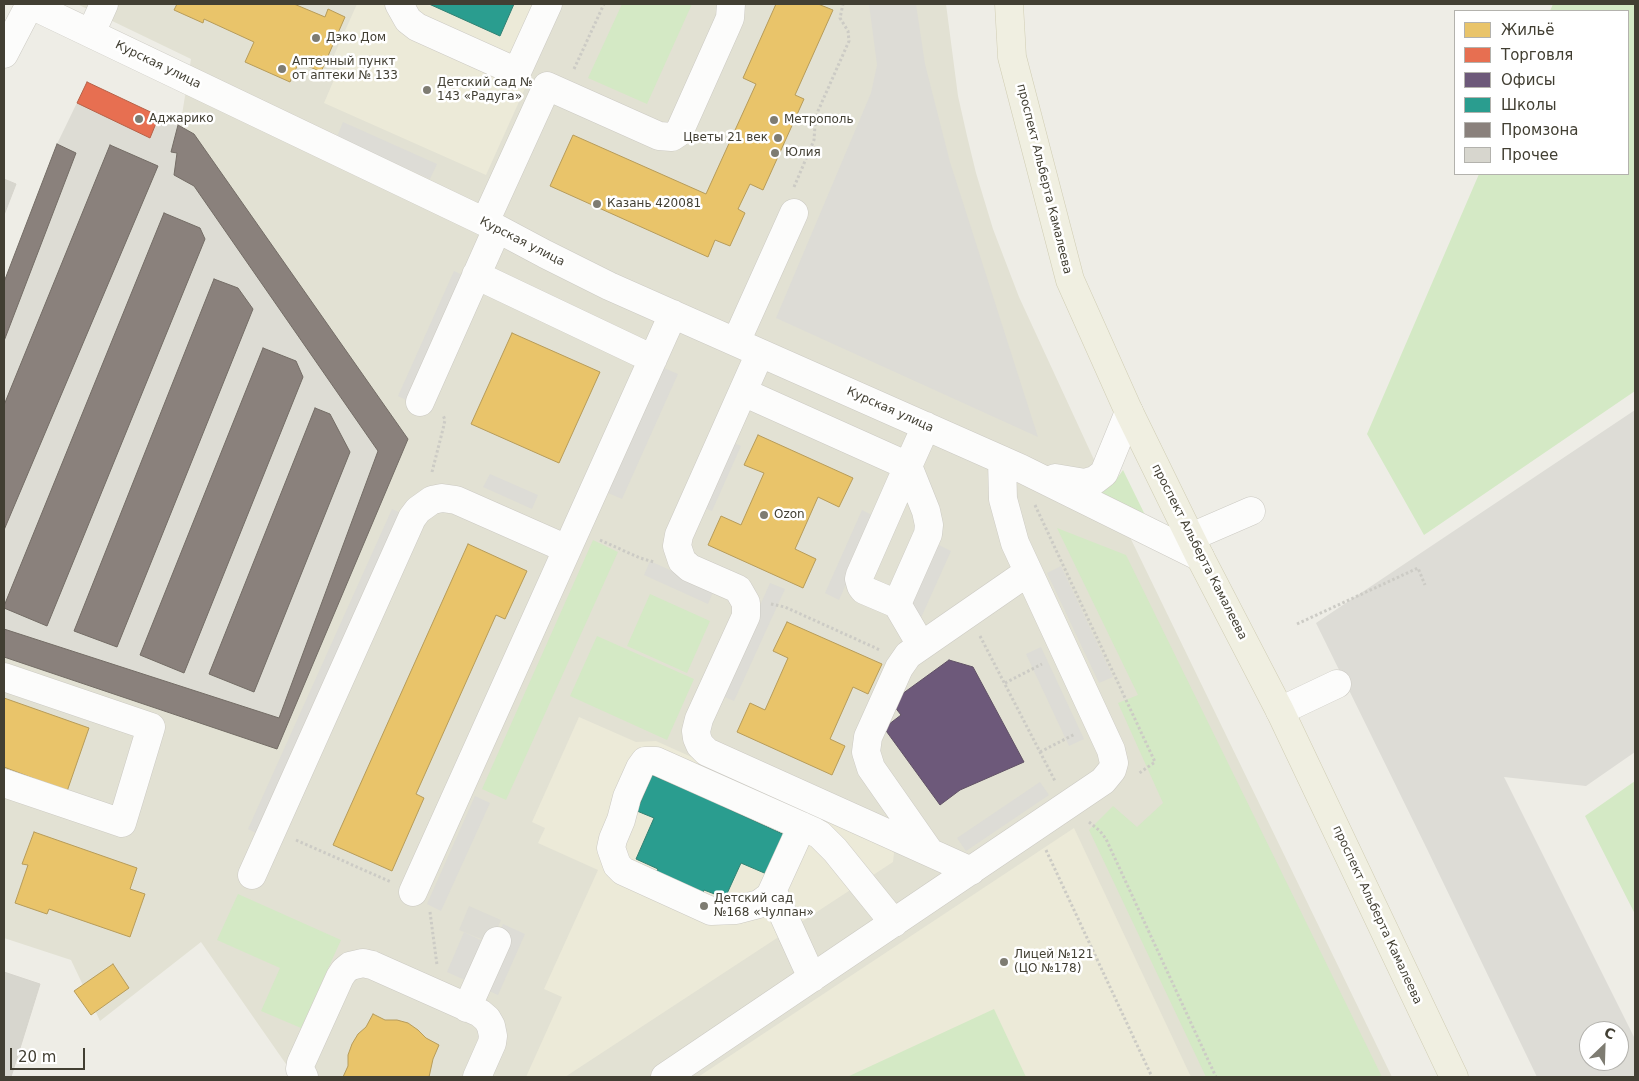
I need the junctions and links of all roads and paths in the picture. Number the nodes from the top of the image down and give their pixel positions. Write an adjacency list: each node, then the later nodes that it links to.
1 (29, 4): 9 (street, Курская улица); 10 (street)
2 (104, 4): 9 (street)
3 (399, 4): 11 (street)
4 (548, 4): 11 (street)
5 (604, 4): 12 (path)
6 (731, 4): 12 (street)
7 (843, 4): 13 (path)
8 (1009, 4): 22 (main road, проспект Альберта Камалеева)
9 (91, 33): 14 (street, Курская улица)
10 (4, 54)
11 (517, 72): 12 (street)
12 (555, 89): 14 (street)
13 (794, 214): 17 (street)
14 (491, 226): 15 (street); 16 (street, Курская улица)
15 (476, 276): 19 (street); 21 (street)
16 (672, 314): 17 (street, Курская улица); 19 (street)
17 (736, 342): 18 (street, Курская улица)
18 (760, 353): 20 (street); 23 (street, Курская улица)
19 (652, 359): 29 (street)
20 (743, 392): 25 (street); 31 (street)
21 (420, 402): 27 (path)
22 (1129, 412): 24 (street, Курская улица); 30 (main road, проспект Альберта Камалеева)
23 (926, 426): 24 (street, Курская улица); 25 (street)
24 (1011, 464): 30 (street, Курская улица); 32 (street)
25 (908, 466): 35 (street); 35 (street)
26 (1033, 500): 46 (path)
27 (424, 504): 29 (street); 51 (street)
28 (1251, 512): 30 (street)
29 (571, 539): 31 (path); 56 (street)
30 (1195, 547): 43 (main road, проспект Альберта Камалеева)
31 (682, 561): 34 (street)
32 (1028, 572): 36 (street); 38 (street)
33 (1425, 585): 37 (path)
34 (746, 602): 39 (path); 52 (street)
35 (897, 604): 39 (street)
36 (968, 613): 39 (street); 41 (path)
37 (1297, 624)
38 (1066, 652): 41 (path); 44 (street)
39 (912, 653): 52 (street)
40 (4, 677): 47 (street)
41 (1005, 683): 45 (path)
42 (1337, 684): 43 (street)
43 (1280, 711): 68 (main road, проспект Альберта Камалеева)
44 (1098, 722): 45 (path); 48 (street)
45 (1040, 752): 48 (path)
46 (1136, 776)
47 (4, 783)
48 (1068, 805): 50 (street); 67 (path)
49 (802, 826): 55 (street); 55 (street); 57 (street)
50 (1035, 827): 53 (street); 66 (path)
51 (272, 829): 54 (street); 56 (path)
52 (930, 852): 53 (street)
53 (970, 871): 57 (street)
54 (252, 875)
55 (773, 892): 59 (street)
56 (421, 899): 60 (path)
57 (894, 923): 59 (street)
58 (497, 941): 61 (street)
59 (812, 978): 65 (street)
60 (440, 996): 61 (street); 63 (street)
61 (467, 1008): 62 (street)
62 (492, 1064): 64 (street)
63 (304, 1077)
64 (476, 1077)
65 (665, 1077)
66 (1152, 1077)
67 (1216, 1077)
68 (1454, 1077)

